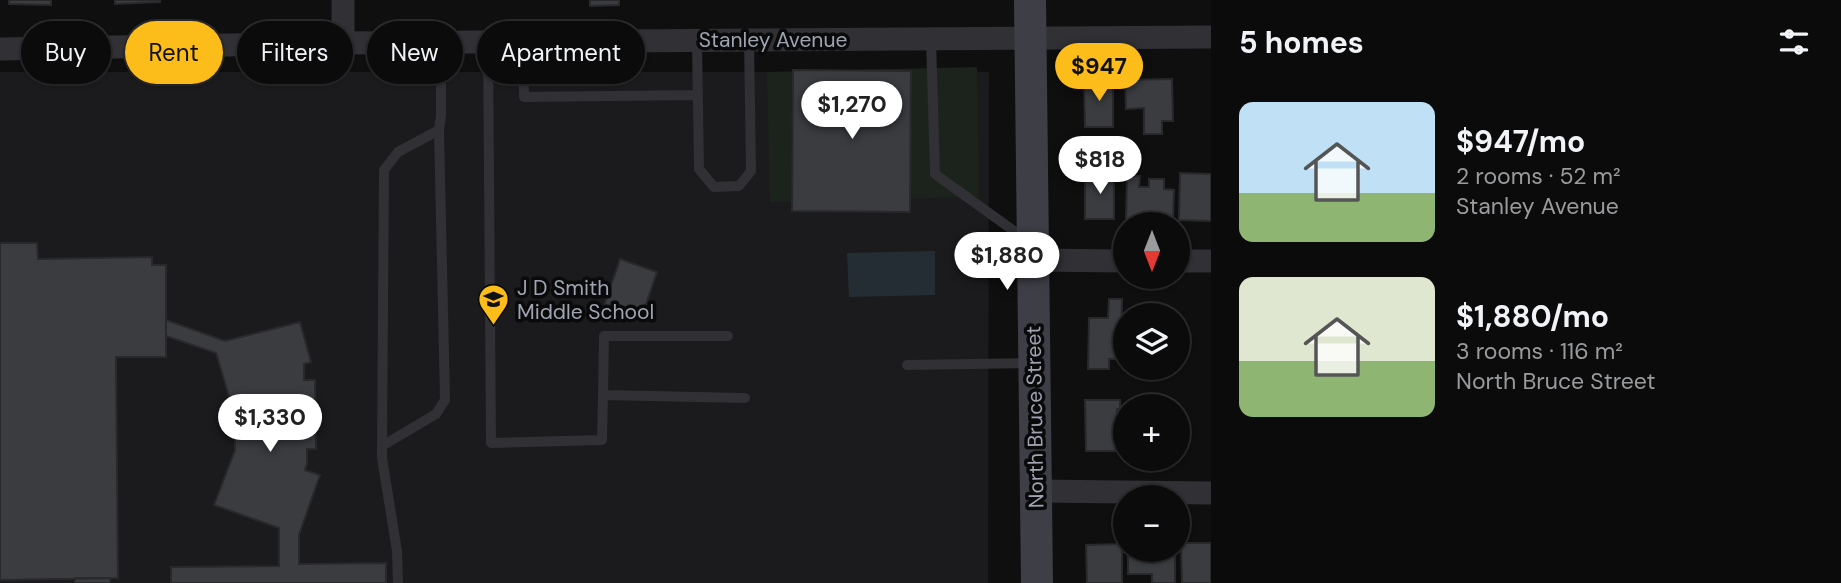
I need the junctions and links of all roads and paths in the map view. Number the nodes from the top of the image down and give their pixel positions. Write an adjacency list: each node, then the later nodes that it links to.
1 (343, 0): 3 (street)
2 (1030, 0): 5 (street, North Bruce Street)
3 (343, 21)
4 (1211, 37): 5 (street, Stanley Avenue)
5 (1030, 38): 6 (street, Stanley Avenue); 17 (street, North Bruce Street)
6 (931, 39): 9 (street, Stanley Avenue); 17 (lane)
7 (645, 40): 8 (street, Stanley Avenue)
8 (697, 40): 9 (street, Stanley Avenue); 15 (lane)
9 (749, 40): 15 (lane)
10 (237, 45): 11 (street, Stanley Avenue)
11 (0, 50)
12 (441, 84): 16 (lane)
13 (488, 84): 24 (lane)
14 (524, 84): 15 (lane)
15 (698, 96)
16 (439, 130): 26 (lane); 26 (lane)
17 (1033, 253): 18 (street); 22 (street, North Bruce Street)
18 (1113, 260)
19 (1190, 261): 20 (street)
20 (1211, 261)
21 (728, 336): 24 (lane)
22 (1034, 363): 23 (lane); 27 (street, North Bruce Street)
23 (906, 365)
24 (603, 395): 25 (lane)
25 (745, 398)
26 (382, 446): 29 (lane)
27 (1036, 491): 28 (street); 30 (street, North Bruce Street)
28 (1211, 493)
29 (398, 583)
30 (1037, 583)

